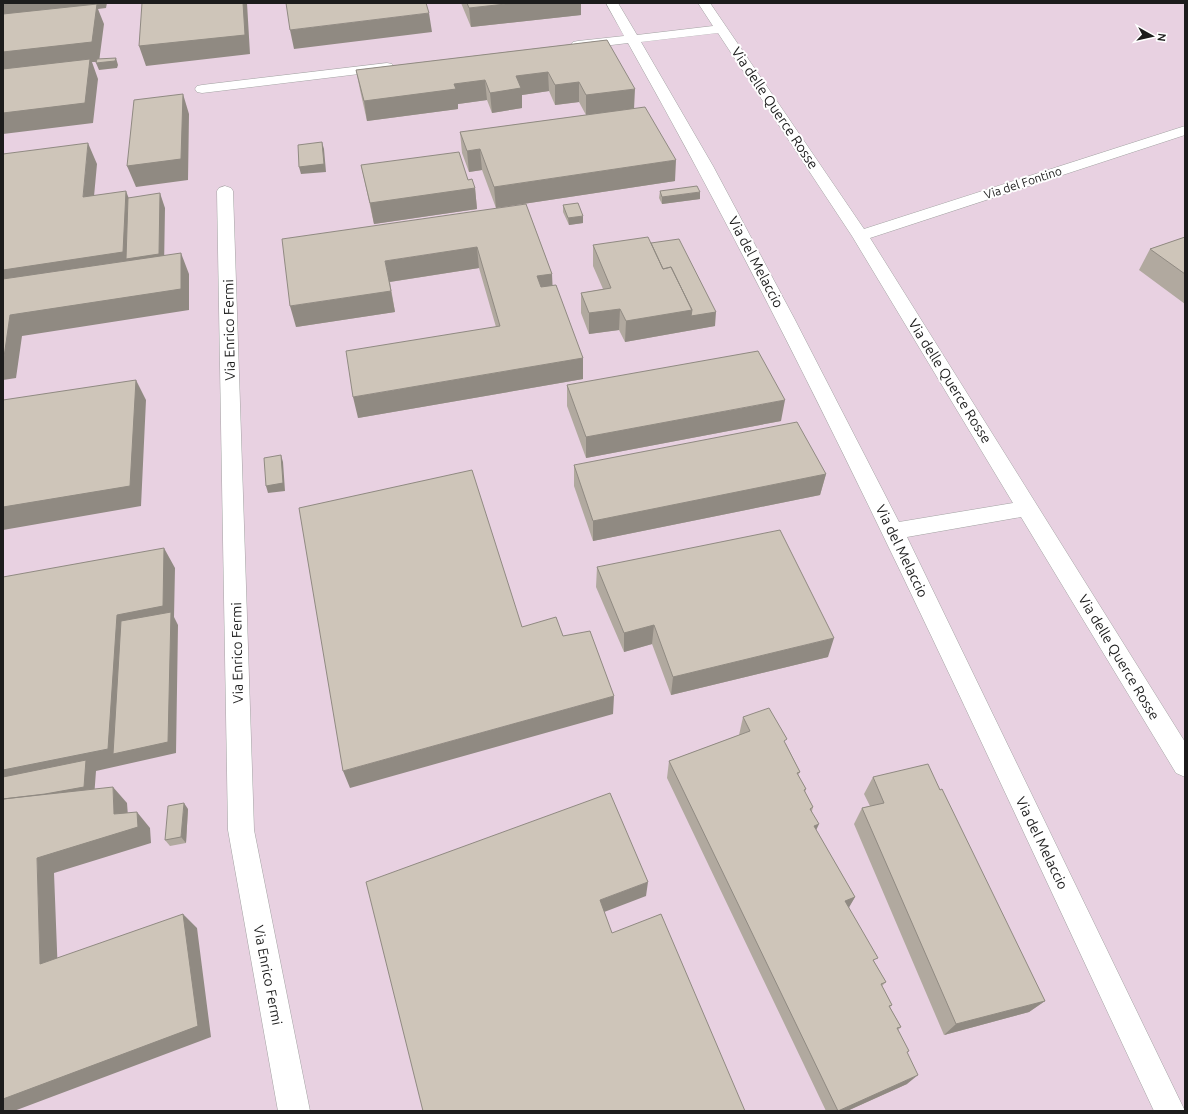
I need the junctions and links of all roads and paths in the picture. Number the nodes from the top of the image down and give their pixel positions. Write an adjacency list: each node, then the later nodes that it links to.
1 (612, 3): 4 (street, Via del Melaccio)
2 (704, 3): 3 (street, Via delle Querce Rosse)
3 (722, 29): 4 (street); 10 (street, Via delle Querce Rosse)
4 (632, 38): 5 (street); 12 (street, Via del Melaccio)
5 (562, 47)
6 (397, 66): 7 (street)
7 (202, 89)
8 (1185, 130): 10 (street, Via del Fontino)
9 (225, 191): 14 (street, Via Enrico Fermi)
10 (860, 236): 11 (street, Via delle Querce Rosse)
11 (1028, 508): 12 (street); 13 (street, Via delle Querce Rosse)
12 (893, 531): 15 (street, Via del Melaccio)
13 (1185, 765)
14 (294, 1111)
15 (1170, 1111)

